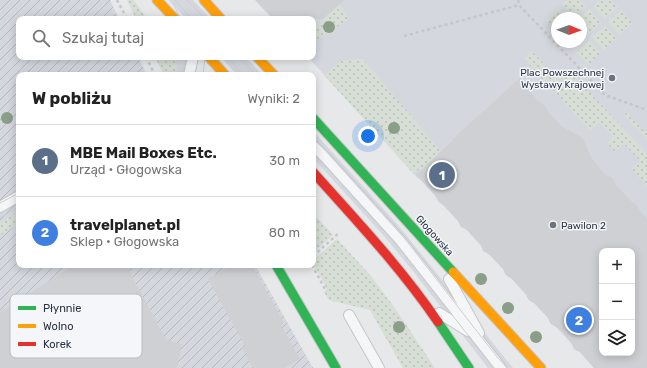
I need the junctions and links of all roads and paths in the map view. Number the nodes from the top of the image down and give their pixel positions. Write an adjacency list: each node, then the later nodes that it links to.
1 (117, 0): 6 (path)
2 (157, 0): 7 (street)
3 (204, 0): 8 (street)
4 (518, 0): 5 (path)
5 (519, 5): 9 (path); 18 (path)
6 (125, 16)
7 (171, 16)
8 (218, 16)
9 (404, 36)
10 (148, 60): 14 (path)
11 (192, 60): 15 (lane)
12 (212, 60): 16 (street)
13 (260, 60): 17 (street)
14 (154, 72)
15 (190, 72)
16 (222, 72)
17 (271, 72)
18 (647, 110)
19 (316, 121): 25 (street, Głogowska)
20 (316, 149): 32 (lane)
21 (316, 175): 30 (street)
22 (16, 198): 23 (lane)
23 (0, 207)
24 (339, 233): 26 (path)
25 (430, 246): 33 (lane); 38 (street, Głogowska)
26 (316, 253)
27 (278, 268): 34 (street)
28 (314, 268): 29 (path)
29 (326, 291)
30 (426, 305): 32 (lane); 36 (street)
31 (349, 315): 35 (lane)
32 (474, 335): 33 (lane)
33 (494, 359): 37 (lane)
34 (335, 368)
35 (379, 368)
36 (469, 368)
37 (501, 368)
38 (541, 368)

